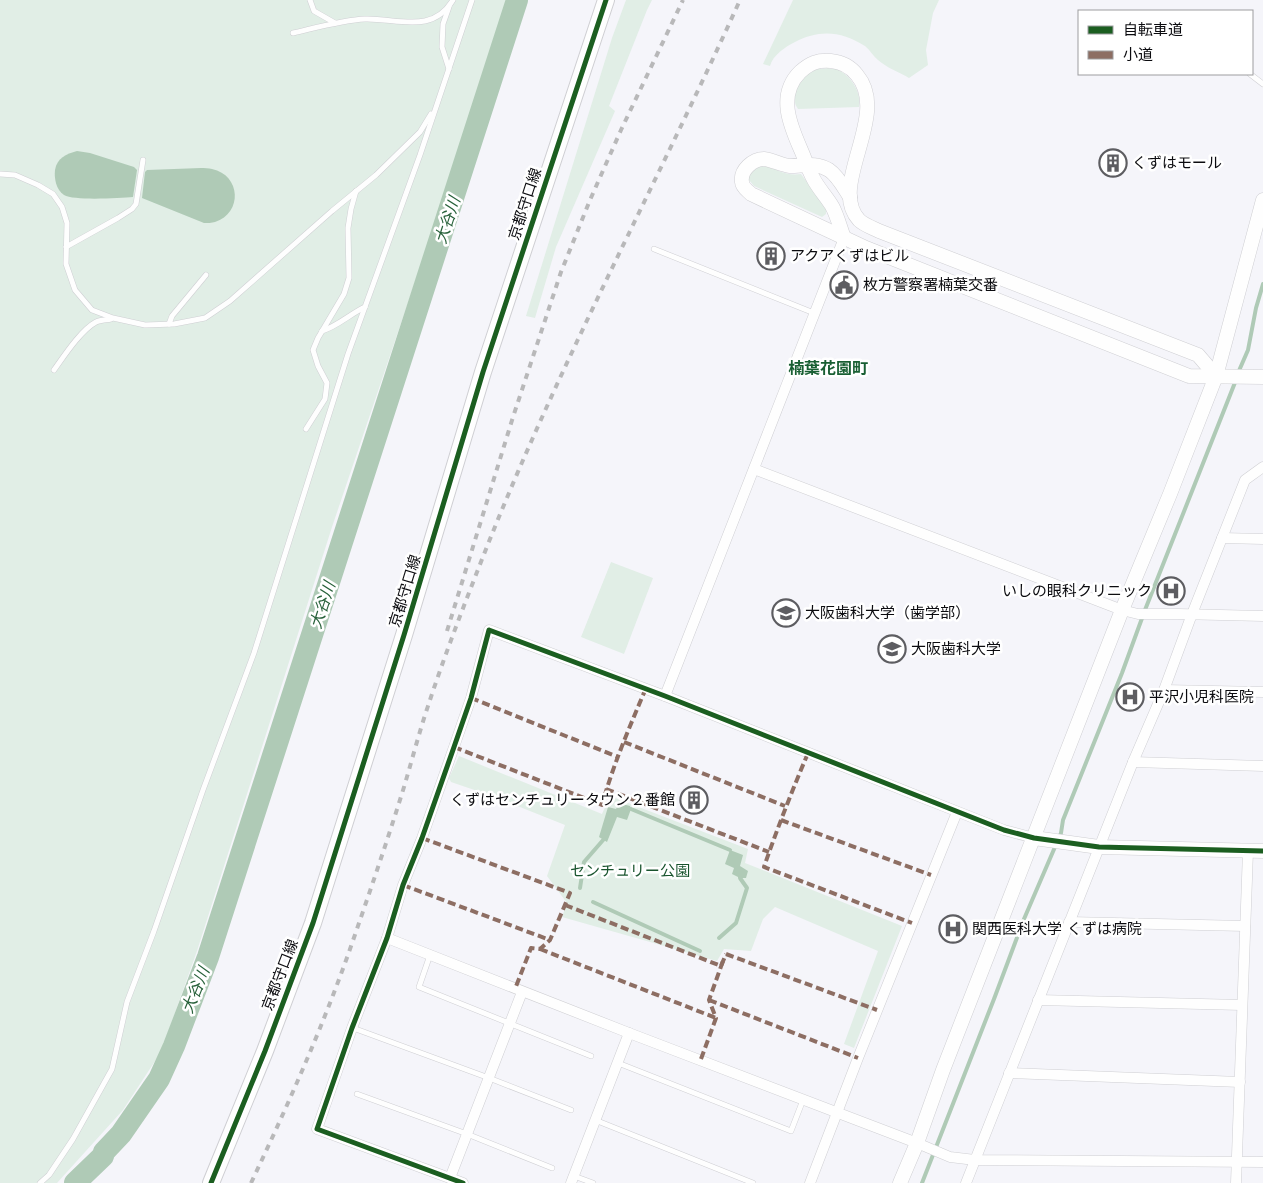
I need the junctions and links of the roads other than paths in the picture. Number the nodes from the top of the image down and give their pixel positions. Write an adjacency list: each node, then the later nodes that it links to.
1 (310, 0): 6 (lane)
2 (453, 0): 5 (lane)
3 (472, 0): 8 (lane)
4 (606, 0): 77 (main road, 京都守口線)
5 (449, 6): 6 (lane); 8 (lane)
6 (335, 24): 7 (lane)
7 (293, 33)
8 (449, 69): 11 (lane)
9 (1251, 75): 10 (lane)
10 (1263, 84)
11 (436, 107): 15 (lane); 22 (lane)
12 (143, 160): 19 (lane)
13 (807, 164): 16 (street); 16 (street); 18 (street); 18 (street)
14 (0, 174): 19 (lane)
15 (357, 190): 25 (lane); 26 (lane)
16 (850, 197): 28 (street)
17 (1263, 200): 28 (street)
18 (844, 238): 23 (street); 28 (street)
19 (66, 247): 24 (lane)
20 (654, 249): 23 (lane)
21 (206, 275): 25 (lane)
22 (365, 307): 26 (lane); 76 (lane)
23 (815, 314): 32 (street)
24 (112, 318): 25 (lane); 27 (lane)
25 (169, 324)
26 (322, 331): 30 (lane)
27 (54, 370)
28 (1216, 376): 29 (street); 35 (street)
29 (1263, 377)
30 (306, 429)
31 (1263, 467): 33 (street)
32 (754, 469): 35 (street); 40 (street)
33 (1222, 538): 34 (street); 36 (street)
34 (1263, 539)
35 (1122, 610): 36 (street); 44 (street)
36 (1192, 614): 37 (street); 38 (street)
37 (1263, 616)
38 (1164, 690): 39 (street); 41 (street)
39 (1263, 692)
40 (666, 696): 43 (street); 50 (street)
41 (1133, 762): 42 (street); 45 (street)
42 (1263, 766)
43 (957, 812): 44 (street); 66 (street)
44 (1034, 838): 45 (street); 69 (street)
45 (1099, 847): 46 (street); 48 (street)
46 (1248, 851): 47 (street); 49 (street)
47 (1263, 851)
48 (1069, 922): 49 (street); 53 (street)
49 (1245, 926): 54 (street)
50 (387, 938): 51 (street); 56 (street)
51 (430, 955): 52 (street); 55 (lane)
52 (522, 992): 55 (street); 57 (street)
53 (1038, 1000): 54 (street); 60 (street)
54 (1242, 1005): 62 (street)
55 (510, 1023): 58 (lane); 61 (street)
56 (352, 1028): 61 (lane); 74 (street)
57 (629, 1033): 59 (street); 64 (street)
58 (591, 1056)
59 (618, 1064): 64 (lane); 67 (street)
60 (1009, 1073): 62 (street); 70 (street)
61 (489, 1078): 65 (lane); 68 (street)
62 (1240, 1082): 71 (street)
63 (357, 1094): 68 (lane)
64 (803, 1100): 66 (street)
65 (571, 1110)
66 (836, 1113): 69 (street); 81 (street)
67 (596, 1120): 75 (street); 80 (lane)
68 (467, 1134): 73 (lane); 74 (street)
69 (917, 1143): 70 (street); 82 (street)
70 (975, 1160): 71 (street); 83 (street)
71 (1237, 1161): 72 (street); 84 (street)
72 (1263, 1162)
73 (552, 1168)
74 (450, 1178): 78 (street)
75 (572, 1179): 79 (lane)
76 (40, 1183)
77 (211, 1183)
78 (463, 1183)
79 (594, 1183)
80 (753, 1183)
81 (810, 1183)
82 (900, 1183)
83 (966, 1183)
84 (1236, 1183)

